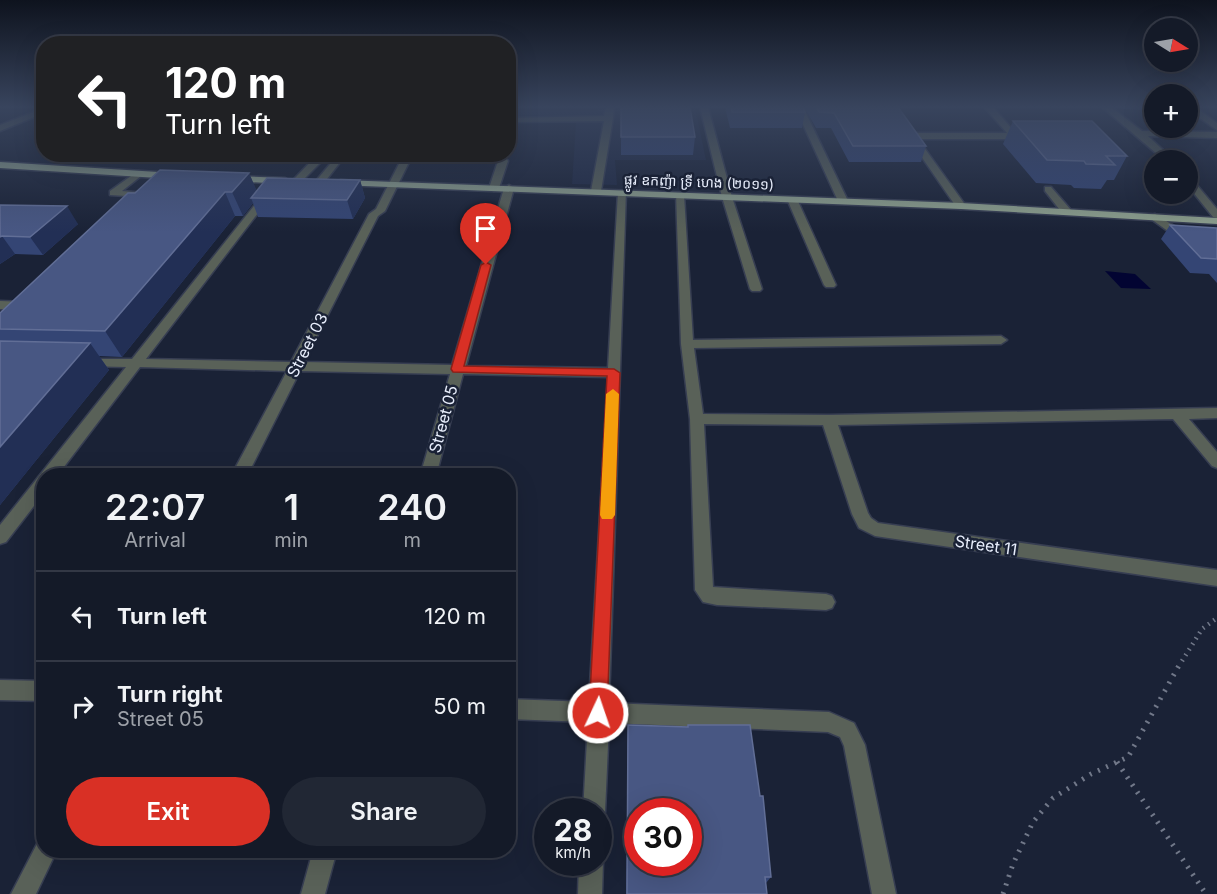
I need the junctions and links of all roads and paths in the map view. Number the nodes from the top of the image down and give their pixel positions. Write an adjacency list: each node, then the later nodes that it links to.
1 (602, 149): 23 (street)
2 (715, 149): 27 (street)
3 (819, 149): 29 (street)
4 (920, 149): 30 (street)
5 (317, 162): 10 (street)
6 (336, 162): 11 (street)
7 (405, 162): 19 (street, Street 03)
8 (502, 162): 20 (street)
9 (0, 165): 12 (main road)
10 (307, 171): 11 (street); 17 (street)
11 (329, 172): 18 (street)
12 (138, 174): 13 (main road); 13 (street)
13 (162, 175): 14 (main road)
14 (185, 176)
15 (220, 178): 16 (main road, ផ្លូវ ឧកញ៉ា ទ្រី ហេង (២០១១))
16 (278, 181): 17 (main road, ផ្លូវ ឧកញ៉ា ទ្រី ហេង (២០១១)); 43 (street)
17 (297, 182): 18 (main road, ផ្លូវ ឧកញ៉ា ទ្រី ហេង (២០១១))
18 (320, 182): 19 (main road, ផ្លូវ ឧកញ៉ា ទ្រី ហេង (២០១១))
19 (392, 185): 20 (main road, ផ្លូវ ឧកញ៉ា ទ្រី ហេង (២០១១)); 44 (street, Street 03)
20 (494, 188): 21 (main road, ផ្លូវ ឧកញ៉ា ទ្រី ហេង (២០១១))
21 (509, 188): 23 (main road, ផ្លូវ ឧកញ៉ា ទ្រី ហេង (២០១១)); 45 (street, Street 05)
22 (1048, 189): 31 (street)
23 (596, 191): 24 (main road, ផ្លូវ ឧកញ៉ា ទ្រី ហេង (២០១១))
24 (623, 192): 26 (main road, ផ្លូវ ឧកញ៉ា ទ្រី ហេង (២០១១)); 46 (street)
25 (1198, 192): 32 (street)
26 (679, 195): 27 (main road, ផ្លូវ ឧកញ៉ា ទ្រី ហេង (២០១១)); 41 (street)
27 (727, 197): 28 (main road, ផ្លូវ ឧកញ៉ា ទ្រី ហេង (២០១១)); 37 (street)
28 (792, 199): 29 (main road, ផ្លូវ ឧកញ៉ា ទ្រី ហេង (២០១១)); 36 (street)
29 (843, 201): 30 (main road, ផ្លូវ ឧកញ៉ា ទ្រី ហេង (២០១១))
30 (961, 206): 31 (main road, ផ្លូវ ឧកញ៉ា ទ្រី ហេង (២០១១))
31 (1066, 212): 33 (main road, ផ្លូវ ឧកញ៉ា ទ្រី ហេង (២០១១))
32 (1217, 214)
33 (1155, 217): 34 (main road, ផ្លូវ ឧកញ៉ា ទ្រី ហេង (២០១១)); 35 (street)
34 (1217, 221)
35 (1217, 236)
36 (830, 285)
37 (756, 289)
38 (0, 305): 39 (street)
39 (14, 320)
40 (1001, 340): 41 (street)
41 (687, 344): 49 (street)
42 (68, 362): 43 (street)
43 (136, 363): 44 (street); 52 (street)
44 (296, 366): 45 (street); 53 (street, Street 03)
45 (457, 369): 46 (street); 54 (street, Street 05)
46 (614, 373): 63 (street)
47 (1176, 413): 48 (street); 50 (street); 51 (street)
48 (1217, 413)
49 (697, 419): 50 (street); 58 (street)
50 (829, 420): 57 (street, Street 11)
51 (1217, 462)
52 (54, 468)
53 (243, 468)
54 (430, 468)
55 (36, 491): 56 (street)
56 (0, 537)
57 (1217, 578)
58 (826, 602)
59 (1217, 618): 64 (path)
60 (0, 690): 61 (street)
61 (36, 691)
62 (516, 710): 63 (street)
63 (598, 713): 65 (street); 72 (street)
64 (1117, 762): 73 (path); 74 (path)
65 (595, 798)
66 (42, 858): 69 (street)
67 (323, 858): 70 (street)
68 (591, 876): 71 (street)
69 (23, 894)
70 (313, 894)
71 (590, 894)
72 (884, 894)
73 (1003, 894)
74 (1206, 894)

